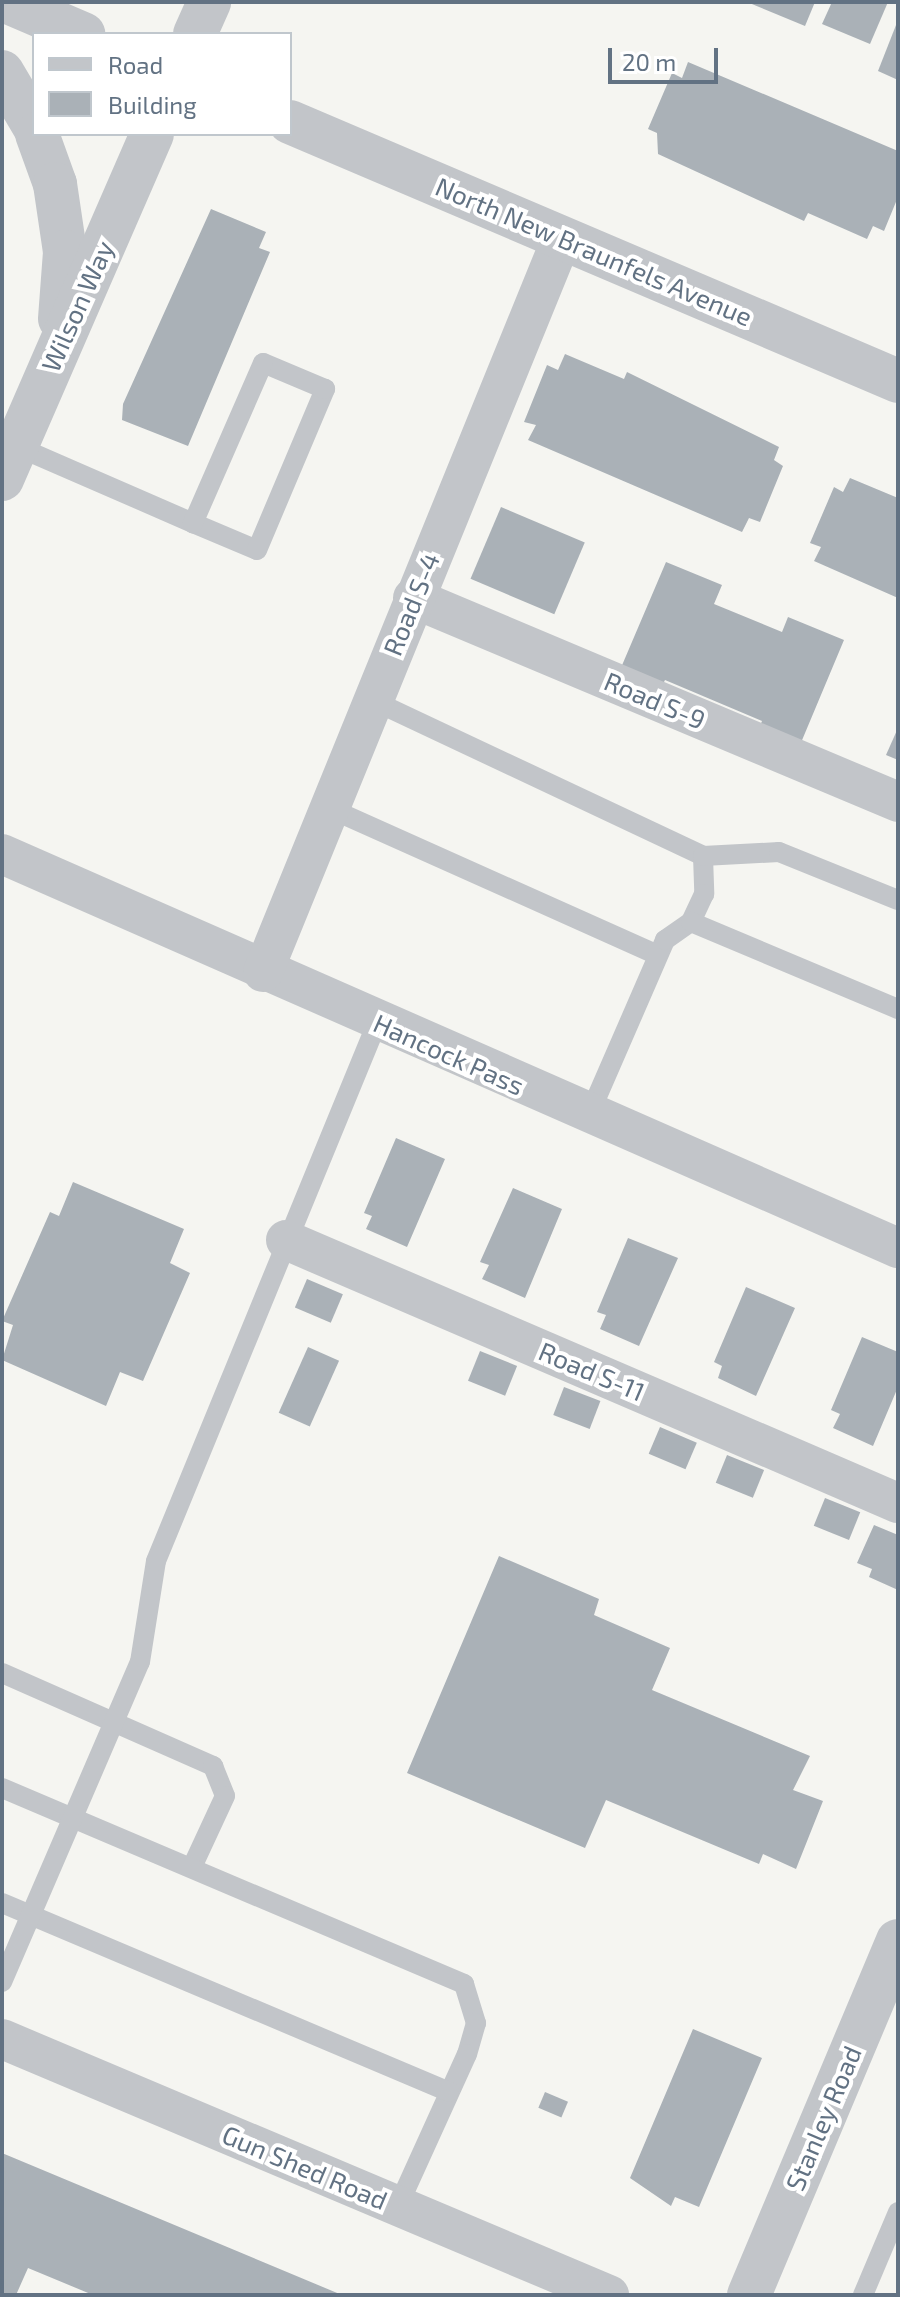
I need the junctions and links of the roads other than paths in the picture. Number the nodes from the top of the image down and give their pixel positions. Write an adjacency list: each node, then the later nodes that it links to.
1 (8, 2): 3 (street)
2 (209, 2): 4 (street)
3 (78, 32)
4 (196, 32)
5 (2, 72): 6 (street)
6 (32, 123)
7 (292, 123): 10 (street, North New Braunfels Avenue)
8 (38, 136): 11 (street)
9 (151, 136): 11 (street, Wilson Way)
10 (562, 238): 12 (street, North New Braunfels Avenue); 15 (street, Road S-4)
11 (56, 355): 13 (street, Wilson Way)
12 (898, 381)
13 (9, 462): 14 (lane)
14 (193, 523): 14 (lane)
15 (413, 598): 16 (street, Road S-4); 17 (street, Road S-9)
16 (372, 700): 18 (street, Road S-4); 20 (lane)
17 (898, 802)
18 (329, 808): 23 (lane); 24 (street, Road S-4)
19 (2, 854): 24 (street, Hancock Pass)
20 (703, 856): 21 (lane); 22 (lane)
21 (898, 900)
22 (691, 922): 23 (lane); 25 (lane)
23 (658, 955): 27 (lane)
24 (263, 972): 26 (street, Hancock Pass)
25 (898, 1009)
26 (377, 1023): 27 (street, Hancock Pass); 28 (lane)
27 (589, 1115): 29 (street, Hancock Pass)
28 (286, 1240): 30 (street, Road S-11); 32 (lane)
29 (898, 1248)
30 (898, 1503)
31 (2, 1673): 32 (lane)
32 (115, 1721): 34 (lane); 35 (lane)
33 (2, 1788): 34 (lane)
34 (73, 1818): 35 (lane); 37 (lane)
35 (193, 1865): 41 (lane)
36 (2, 1903): 37 (lane)
37 (31, 1915): 39 (lane); 41 (lane)
38 (898, 1941): 45 (street, Stanley Road)
39 (2, 1982)
40 (2, 2039): 42 (street, Gun Shed Road)
41 (449, 2092): 42 (lane)
42 (398, 2206): 44 (street, Gun Shed Road)
43 (898, 2212): 46 (lane)
44 (609, 2295)
45 (749, 2295)
46 (863, 2295)

